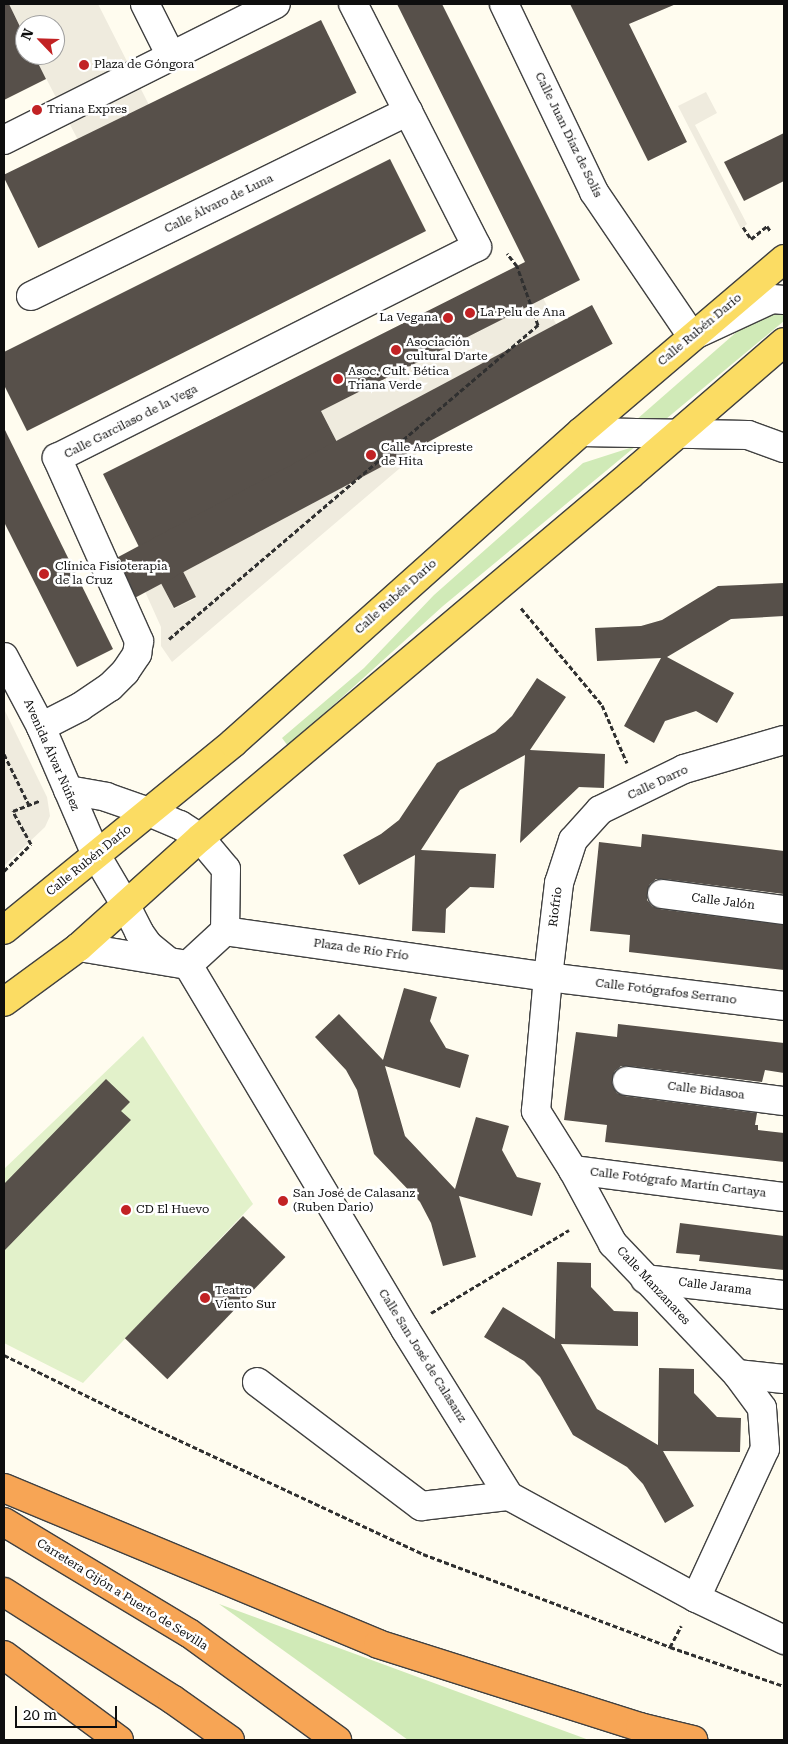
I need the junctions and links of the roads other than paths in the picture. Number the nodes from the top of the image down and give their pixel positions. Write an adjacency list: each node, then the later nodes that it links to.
1 (145, 4): 5 (street)
2 (276, 4): 5 (street)
3 (353, 4): 6 (street)
4 (504, 4): 11 (street, Calle Juan Díaz de Solís)
5 (171, 56): 7 (street)
6 (408, 111): 9 (street, Calle Álvaro de Luna); 17 (street, Calle Garcilaso de la Vega)
7 (4, 140)
8 (784, 259): 11 (main road, Calle Rubén Darío)
9 (31, 296)
10 (784, 300): 11 (street)
11 (692, 336): 13 (main road, Calle Rubén Darío)
12 (784, 342): 14 (main road)
13 (581, 432): 14 (street); 20 (main road, Calle Rubén Darío)
14 (678, 434): 15 (street); 21 (main road)
15 (784, 448)
16 (4, 657): 17 (street, Avenida Álvar Núñez)
17 (41, 727): 19 (street, Avenida Álvar Núñez)
18 (784, 740): 22 (street, Calle Darro)
19 (68, 790): 20 (street); 23 (street, Avenida Álvar Núñez)
20 (149, 812): 21 (street); 23 (main road, Calle Rubén Darío)
21 (200, 838): 25 (main road); 28 (street)
22 (573, 840): 31 (street, Riofrio)
23 (96, 855): 25 (street, Calle San José de Calasanz); 27 (main road, Calle Rubén Darío)
24 (662, 894): 26 (street, Calle Jalón)
25 (126, 906): 29 (main road); 30 (street, Calle San José de Calasanz)
26 (784, 910)
27 (4, 930)
28 (224, 931): 30 (street); 31 (street, Plaza de Río Frío)
29 (79, 947): 30 (street); 32 (main road)
30 (178, 963): 45 (street, Calle San José de Calasanz)
31 (548, 977): 33 (street, Calle Fotógrafos Serrano); 36 (street, Riofrio)
32 (4, 1002)
33 (784, 1006)
34 (627, 1081): 35 (street, Calle Bidasoa)
35 (784, 1101)
36 (536, 1112): 37 (street, Calle Manzanares)
37 (572, 1170): 38 (street, Calle Fotógrafo Martín Cartaya); 39 (street, Calle Manzanares)
38 (784, 1197)
39 (646, 1279): 40 (street, Calle Jarama); 41 (street, Calle Manzanares)
40 (784, 1296)
41 (736, 1374): 42 (street); 48 (street, Calle Manzanares)
42 (784, 1379)
43 (257, 1382): 45 (street)
44 (4, 1488): 54 (highway)
45 (509, 1496): 48 (street, Calle San José de Calasanz)
46 (4, 1522): 53 (highway, Carretera Gijón a Puerto de Sevilla)
47 (4, 1592): 52 (highway)
48 (696, 1598): 49 (street, Calle San José de Calasanz)
49 (784, 1640)
50 (4, 1655): 51 (highway)
51 (119, 1740)
52 (230, 1740)
53 (337, 1740)
54 (693, 1740)

